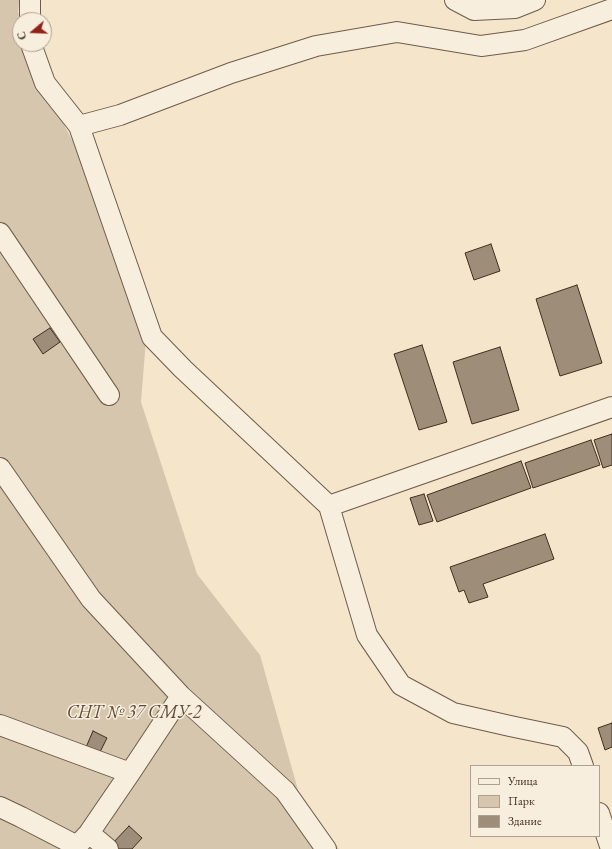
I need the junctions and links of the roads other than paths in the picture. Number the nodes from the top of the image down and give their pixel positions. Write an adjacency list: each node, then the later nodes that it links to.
1 (30, 0): 5 (lane)
2 (455, 0): 3 (lane)
3 (536, 0)
4 (612, 9): 7 (lane)
5 (30, 12)
6 (34, 52): 7 (lane)
7 (79, 126): 12 (lane)
8 (0, 233): 9 (lane)
9 (108, 395)
10 (612, 407): 12 (lane)
11 (0, 468): 13 (lane)
12 (329, 506): 15 (lane)
13 (180, 696): 16 (lane); 21 (lane)
14 (0, 725): 16 (lane)
15 (583, 765)
16 (130, 773): 19 (lane)
17 (0, 807): 19 (lane)
18 (600, 816): 22 (lane)
19 (80, 843): 20 (lane)
20 (108, 849)
21 (326, 849)
22 (611, 849)

